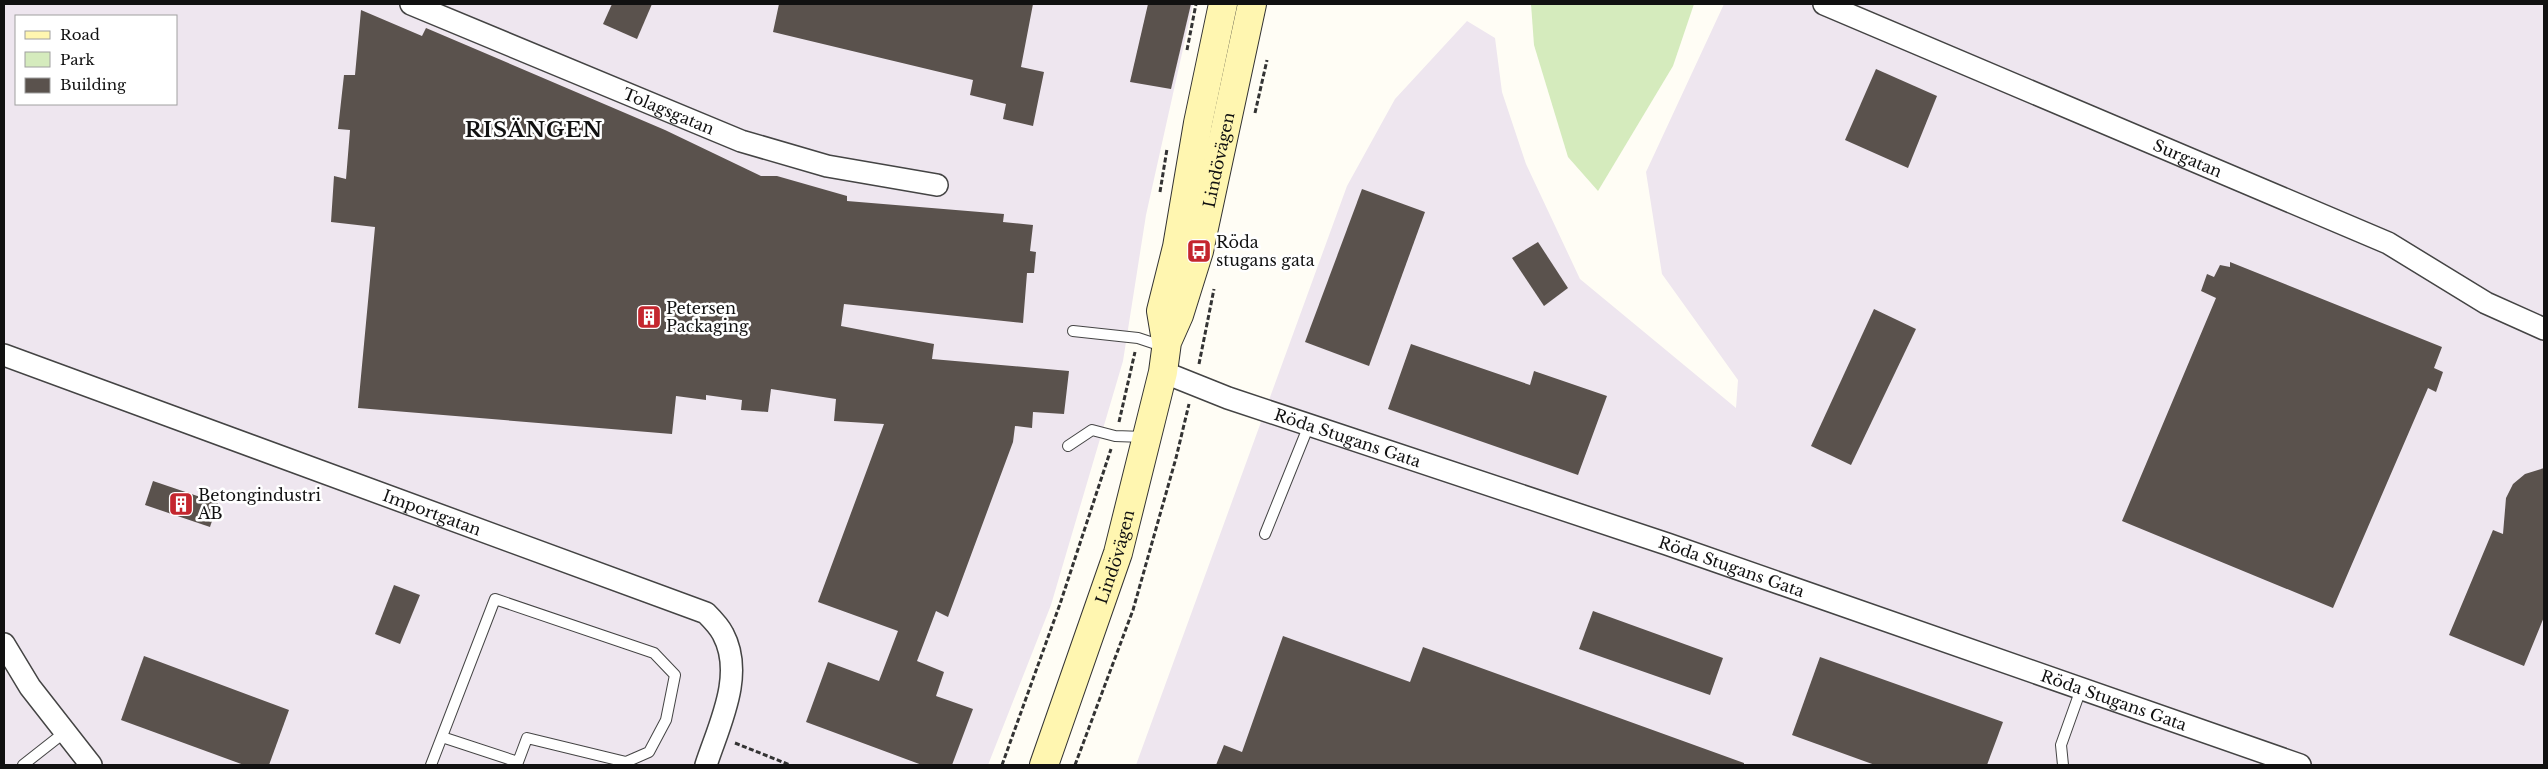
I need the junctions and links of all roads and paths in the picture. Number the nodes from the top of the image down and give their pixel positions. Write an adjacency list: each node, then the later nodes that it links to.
1 (411, 4): 8 (street, Tolagsgatan)
2 (1196, 4): 6 (path)
3 (1223, 4): 13 (main road, Lindövägen)
4 (1252, 4): 13 (main road, Lindövägen)
5 (1824, 4): 10 (street, Surgatan)
6 (1185, 56)
7 (1169, 140): 9 (path)
8 (937, 185)
9 (1161, 194)
10 (2544, 329)
11 (1073, 330): 12 (lane)
12 (1138, 338): 13 (lane); 16 (path)
13 (1165, 354): 15 (street, Röda Stugans Gata); 17 (main road, Lindövägen)
14 (4, 355): 28 (street, Importgatan)
15 (1309, 425): 19 (lane); 22 (street, Röda Stugans Gata)
16 (1115, 436): 17 (lane); 18 (lane); 29 (path)
17 (1146, 437): 30 (main road, Lindövägen)
18 (1068, 446)
19 (1265, 534)
20 (4, 644): 21 (street)
21 (10, 668): 23 (street)
22 (2081, 689): 31 (lane); 32 (street, Röda Stugans Gata)
23 (65, 732): 25 (lane); 26 (street)
24 (442, 737): 24 (lane); 27 (lane)
25 (23, 765)
26 (91, 765)
27 (431, 765)
28 (706, 765)
29 (1002, 765)
30 (1044, 765)
31 (2063, 765)
32 (2300, 765)

